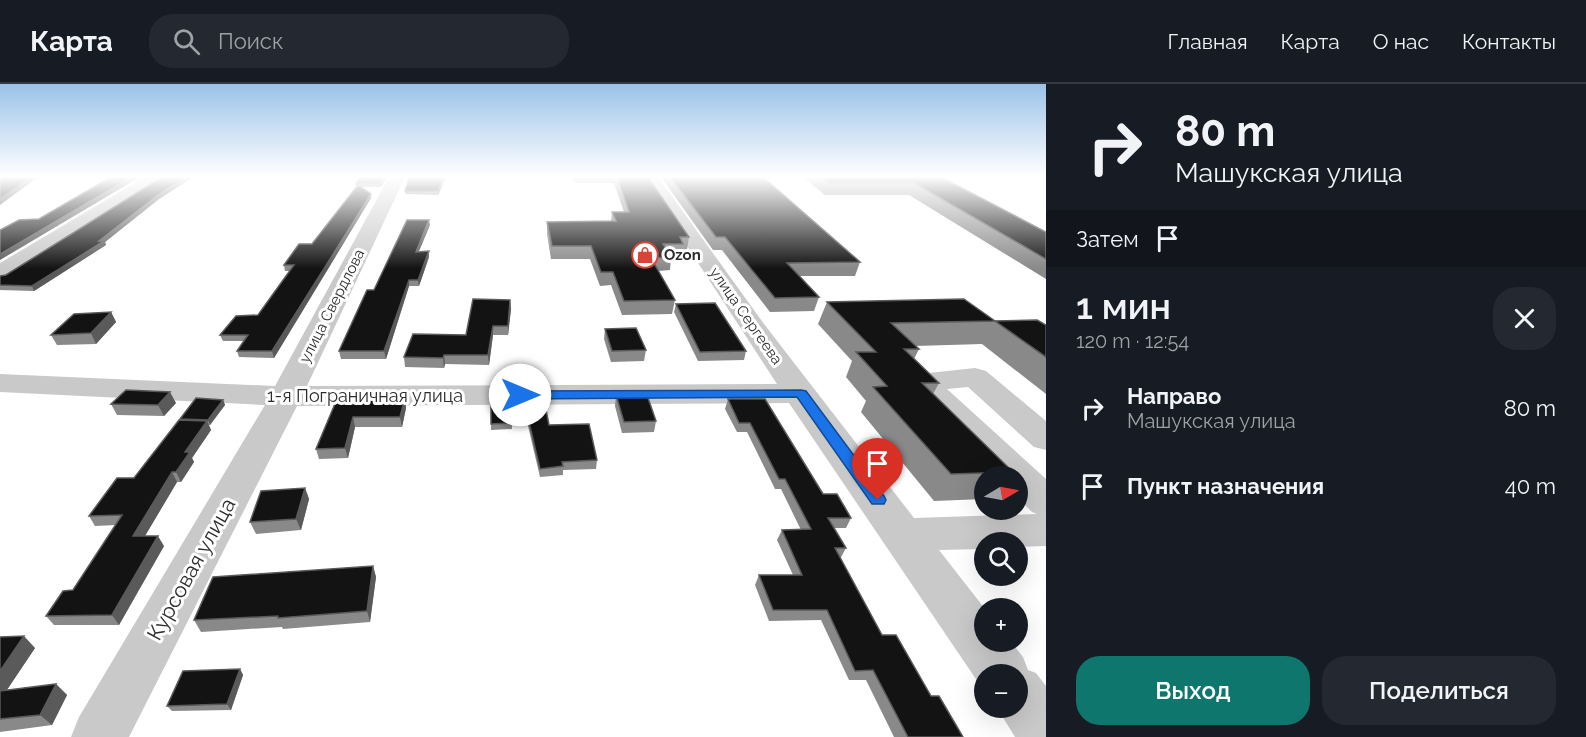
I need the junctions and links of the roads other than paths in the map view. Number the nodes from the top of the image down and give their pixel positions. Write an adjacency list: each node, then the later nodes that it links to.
1 (107, 207): 4 (street)
2 (381, 207): 7 (street, улица Свердлова)
3 (672, 207): 6 (street, улица Сергеева)
4 (0, 273)
5 (0, 383): 7 (street, 1-я Пограничная улица)
6 (801, 393): 7 (street, 1-я Пограничная улица); 11 (street, улица Сергеева)
7 (284, 399): 15 (street, Курсовая улица)
8 (1046, 439): 9 (street)
9 (1046, 502)
10 (1046, 530): 11 (street)
11 (903, 535): 12 (street, улица Сергеева)
12 (996, 664)
13 (1028, 708): 14 (street)
14 (1046, 733)
15 (99, 737)

